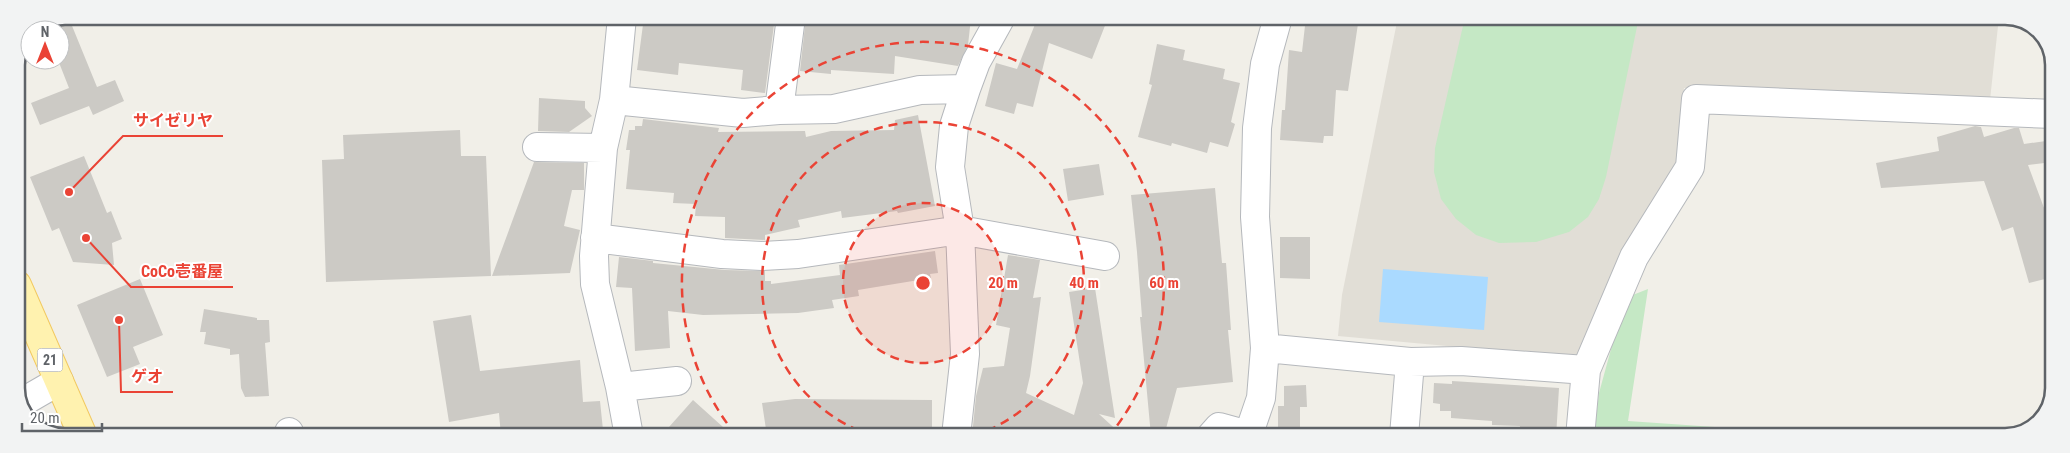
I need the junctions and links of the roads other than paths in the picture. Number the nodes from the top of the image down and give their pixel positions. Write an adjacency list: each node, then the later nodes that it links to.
1 (621, 25): 6 (street)
2 (789, 25): 7 (street)
3 (997, 25): 5 (street)
4 (1276, 25): 15 (street)
5 (966, 89): 7 (street); 11 (street)
6 (614, 100): 7 (street); 10 (street)
7 (779, 110)
8 (2045, 114): 17 (street)
9 (537, 147): 10 (street)
10 (603, 148): 12 (street)
11 (960, 230): 12 (street); 13 (street); 24 (street)
12 (595, 238): 20 (street)
13 (1105, 256)
14 (25, 305): 19 (main road, 21)
15 (1265, 348): 16 (street); 25 (street)
16 (1410, 362): 17 (street); 26 (street)
17 (1586, 370): 27 (street)
18 (677, 380): 20 (street)
19 (59, 381): 21 (street); 22 (main road, 21)
20 (620, 387): 23 (street)
21 (27, 400)
22 (80, 428)
23 (628, 428)
24 (957, 428)
25 (1251, 428)
26 (1405, 428)
27 (1581, 428)

